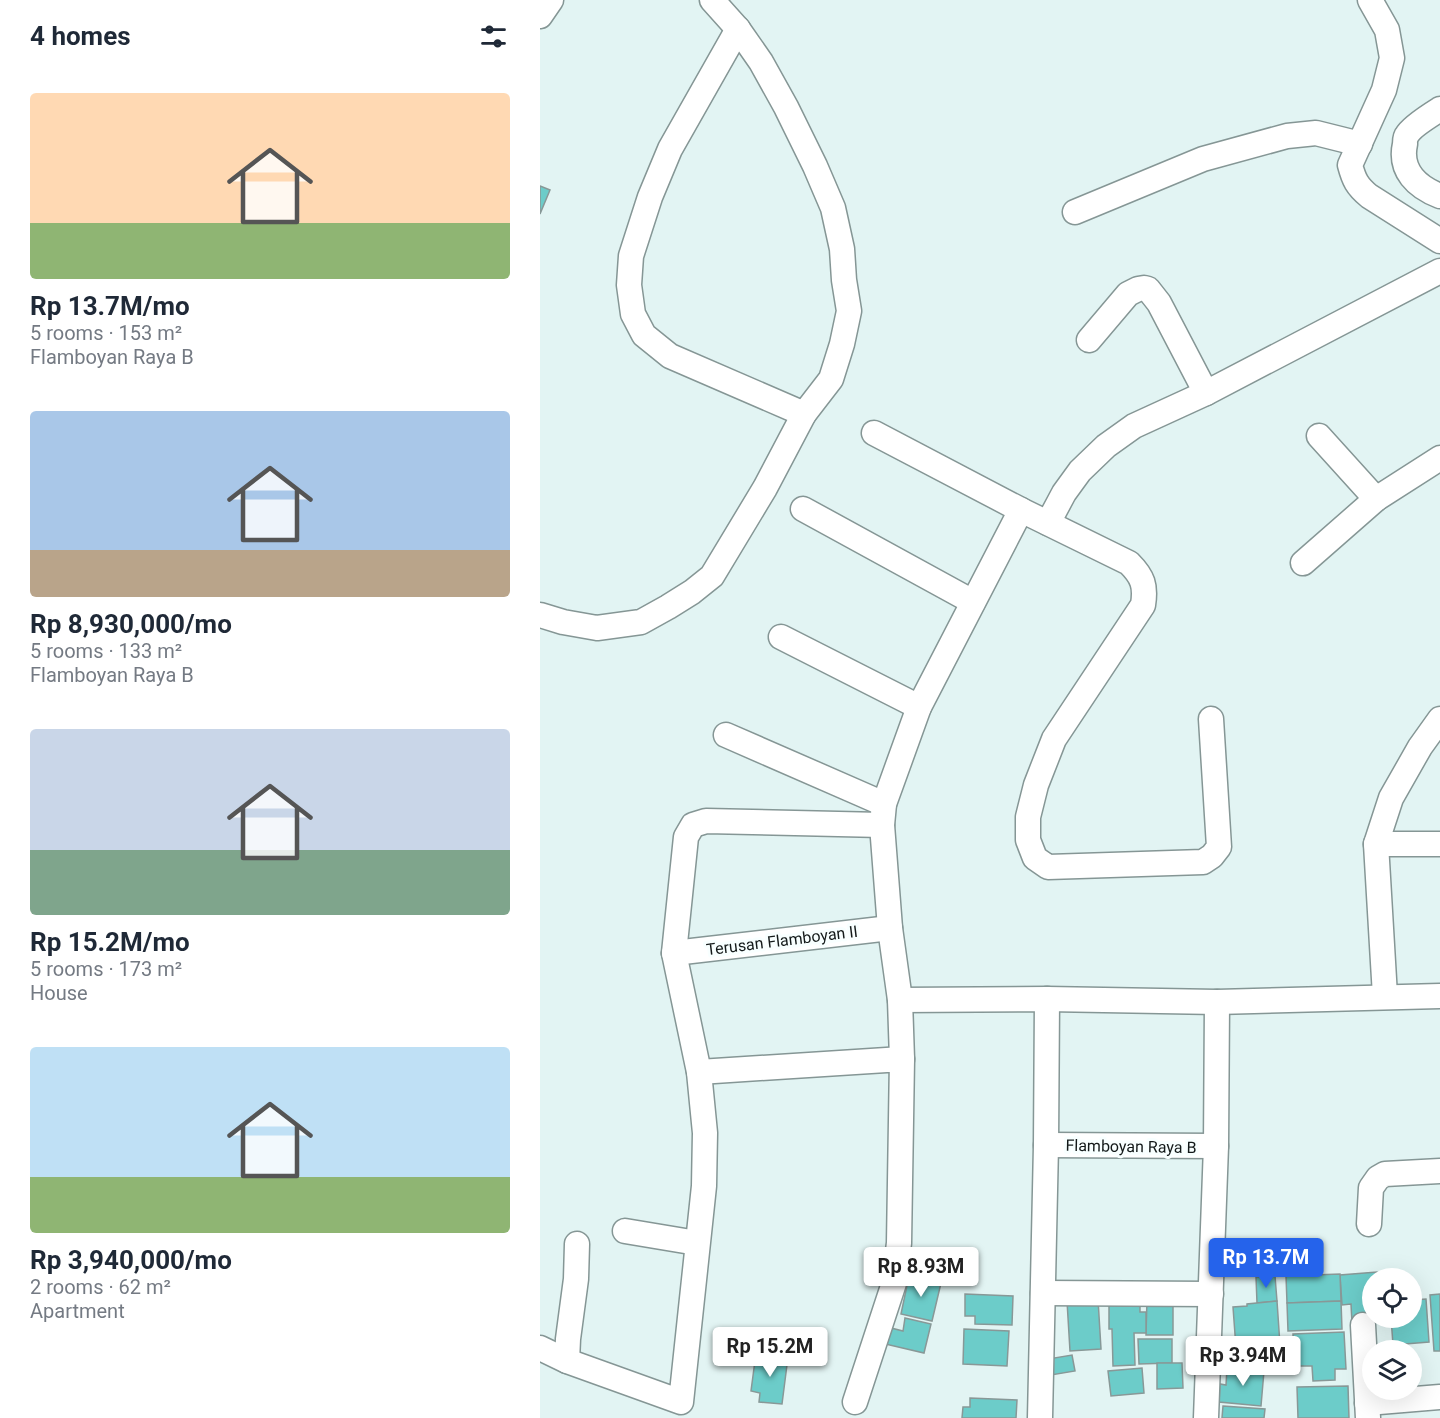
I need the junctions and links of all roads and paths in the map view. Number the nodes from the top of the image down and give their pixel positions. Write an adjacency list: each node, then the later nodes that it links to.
1 (551, 0): 4 (street)
2 (712, 0): 5 (street)
3 (1370, 0): 7 (street)
4 (540, 16)
5 (738, 29): 14 (street); 14 (street)
6 (1440, 109): 8 (street)
7 (1360, 144): 9 (street); 10 (street)
8 (1440, 196)
9 (1075, 212)
10 (1440, 241)
11 (1437, 279): 13 (street)
12 (1089, 340): 13 (street)
13 (1206, 393): 21 (street)
14 (804, 414): 24 (street)
15 (874, 433): 20 (street)
16 (1319, 436): 18 (street)
17 (1440, 458): 18 (street)
18 (1376, 499): 22 (street)
19 (803, 509): 23 (street)
20 (1022, 510): 21 (street); 23 (street)
21 (1048, 523): 27 (street)
22 (1303, 563)
23 (973, 602): 26 (street)
24 (540, 615)
25 (782, 637): 26 (street)
26 (919, 707): 30 (street)
27 (1211, 719)
28 (1440, 719): 31 (street)
29 (726, 735): 30 (street)
30 (883, 814): 33 (street); 34 (street)
31 (1376, 844): 32 (street); 35 (street)
32 (1440, 844)
33 (890, 928): 34 (street, Terusan Flamboyan II); 38 (street)
34 (674, 953): 41 (street)
35 (1385, 996): 36 (street); 39 (street)
36 (1440, 996)
37 (1047, 999): 38 (street); 39 (street); 42 (street)
38 (900, 1000): 40 (street)
39 (1217, 1002): 43 (street)
40 (902, 1059): 41 (street); 55 (street)
41 (699, 1072): 47 (street)
42 (1046, 1145): 43 (street, Flamboyan Raya B); 49 (street)
43 (1216, 1146): 50 (street)
44 (1440, 1171): 45 (street)
45 (1369, 1224)
46 (625, 1231): 47 (street)
47 (697, 1243): 56 (street)
48 (577, 1244): 53 (street)
49 (1043, 1293): 50 (street); 58 (street)
50 (1211, 1294): 59 (street)
51 (1363, 1328): 57 (street)
52 (540, 1348): 53 (street)
53 (567, 1361): 56 (street)
54 (1440, 1397): 57 (street)
55 (855, 1402)
56 (681, 1410)
57 (1367, 1410)
58 (1040, 1418)
59 (1206, 1418)

